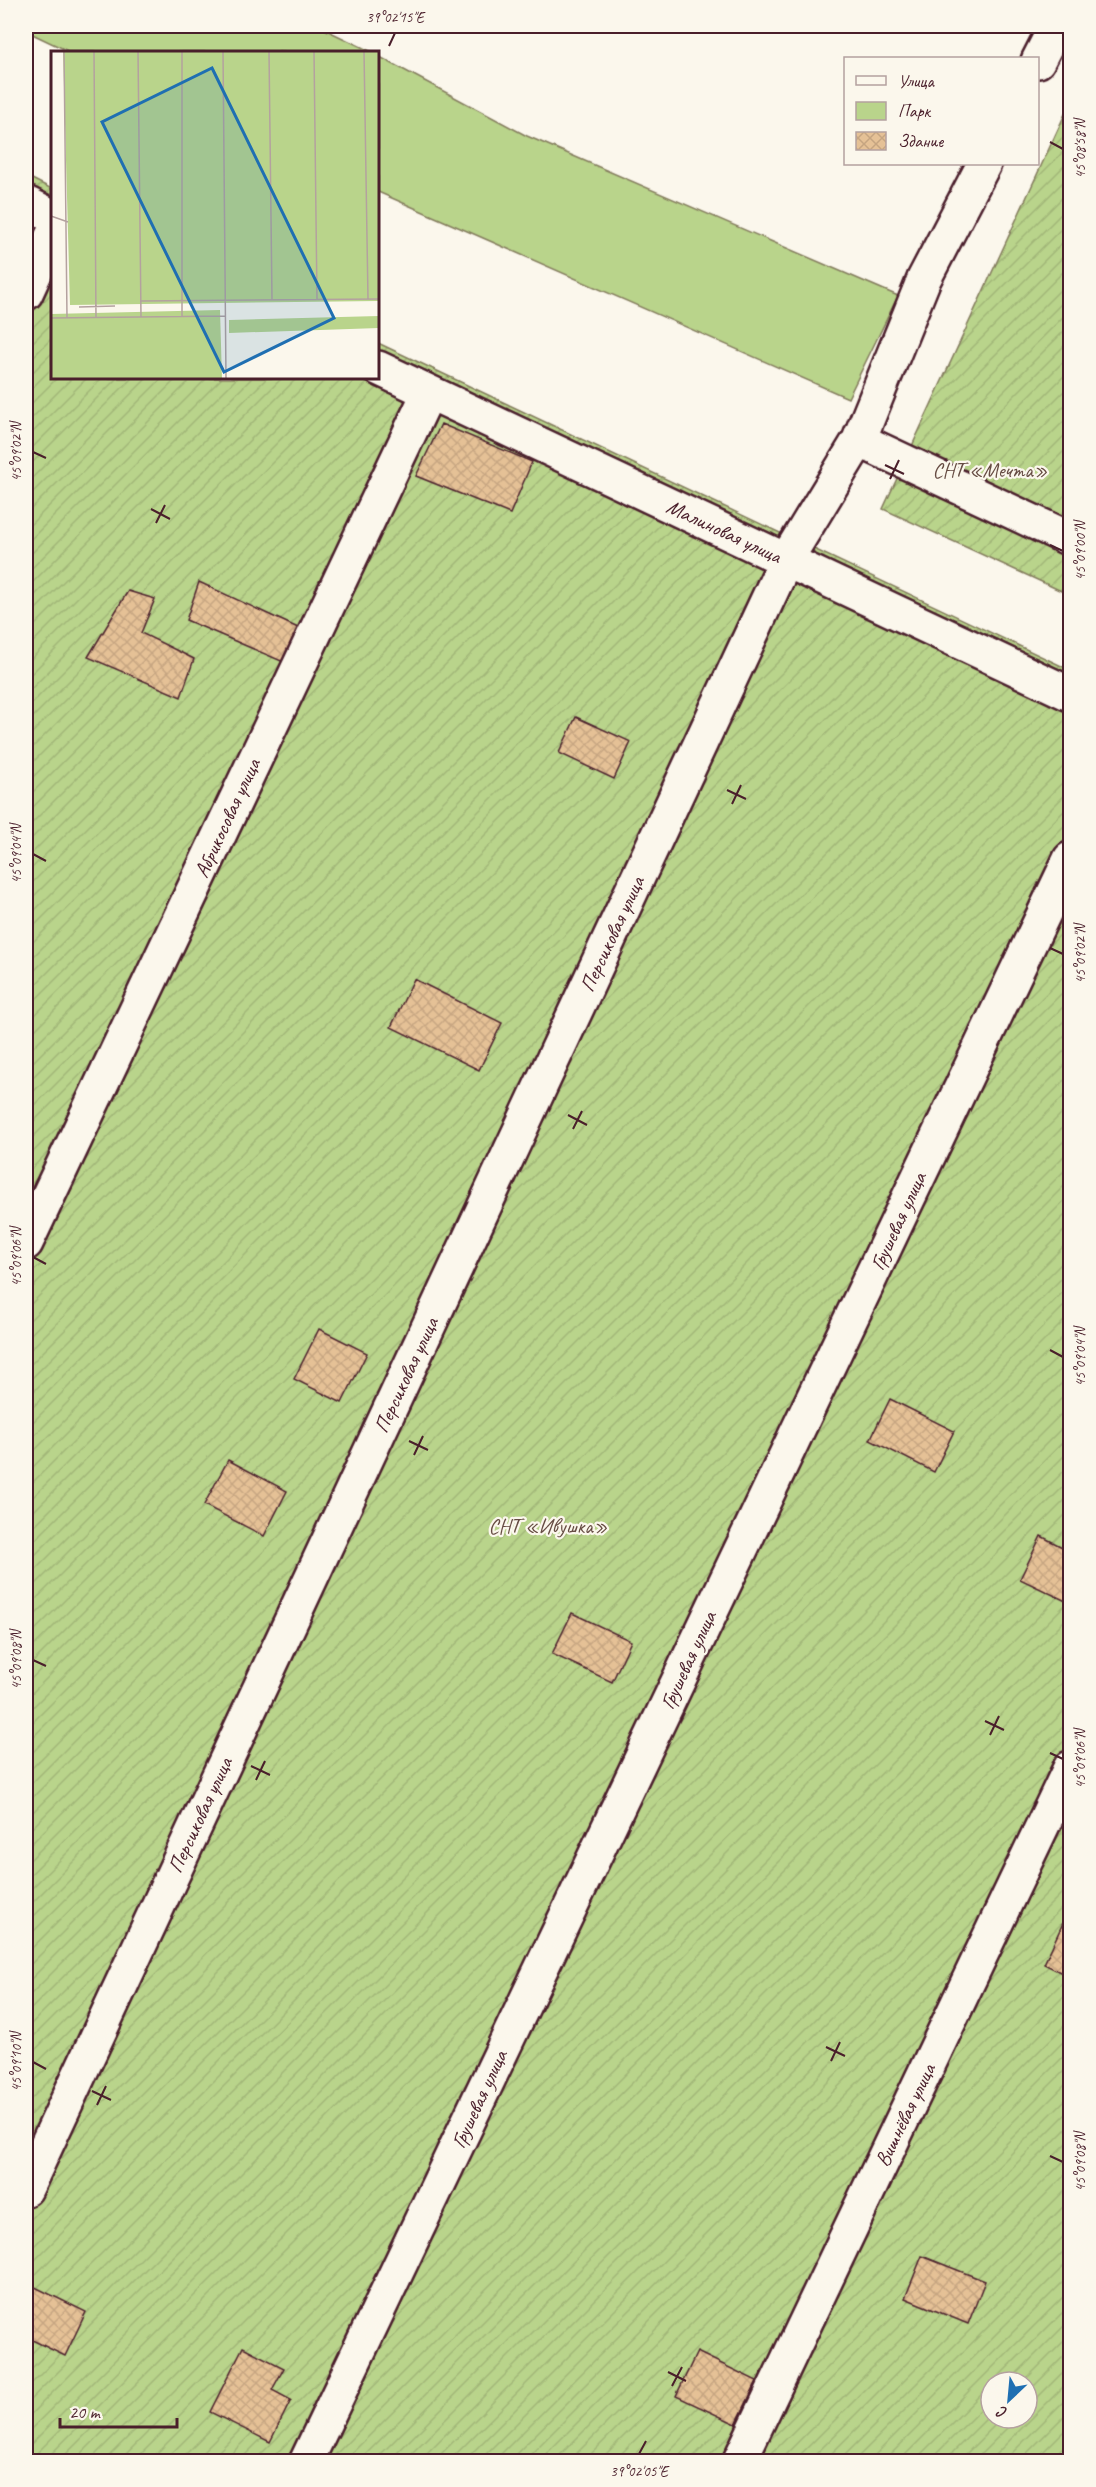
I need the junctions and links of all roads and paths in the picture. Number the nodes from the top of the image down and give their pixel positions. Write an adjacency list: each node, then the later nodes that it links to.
1 (1056, 26): 2 (street)
2 (1039, 59)
3 (983, 165): 10 (street, Персиковая улица)
4 (26, 202): 5 (street)
5 (51, 215)
6 (51, 238): 7 (street)
7 (26, 293)
8 (380, 369): 9 (street, Малиновая улица)
9 (429, 392): 12 (street, Малиновая улица); 15 (street, Абрикосовая улица)
10 (859, 440): 11 (street); 12 (street, Персиковая улица)
11 (1071, 539)
12 (786, 560): 13 (street, Малиновая улица); 17 (street, Персиковая улица)
13 (1071, 694)
14 (1071, 859): 18 (street, Грушевая улица)
15 (26, 1243)
16 (1071, 1768): 19 (street, Вишнёвая улица)
17 (26, 2189)
18 (306, 2462)
19 (739, 2462)

